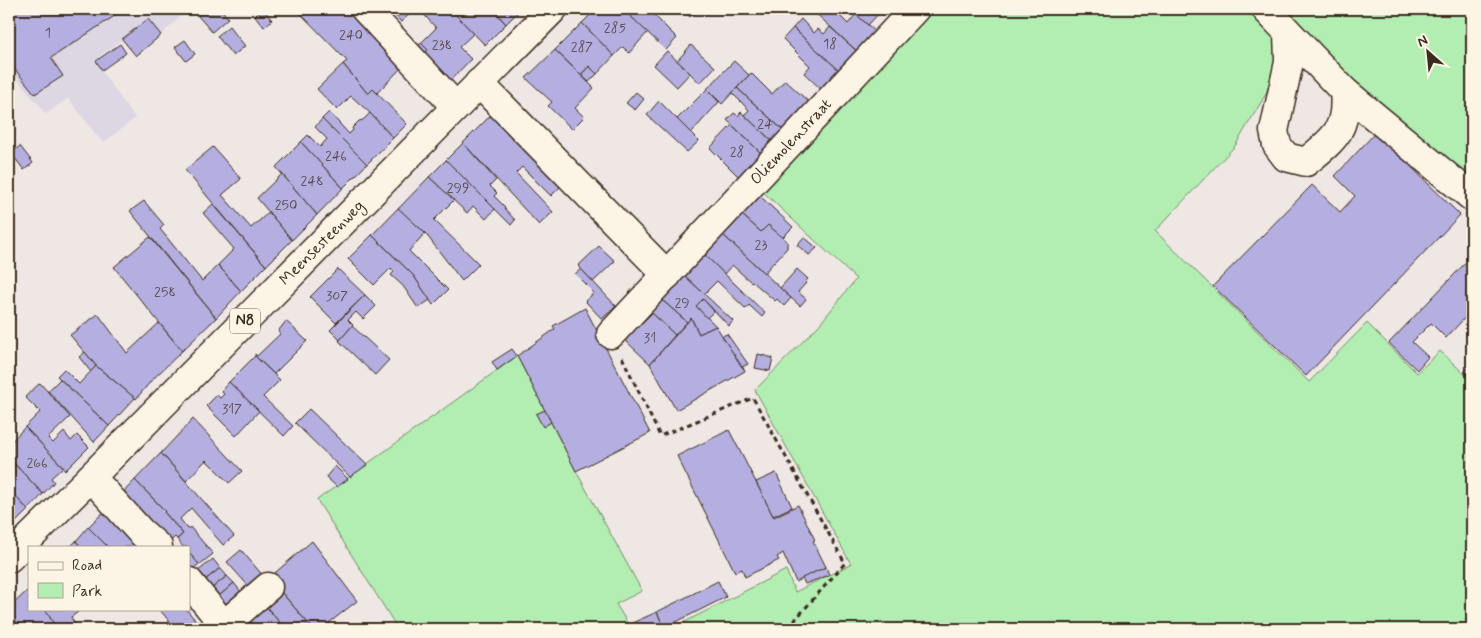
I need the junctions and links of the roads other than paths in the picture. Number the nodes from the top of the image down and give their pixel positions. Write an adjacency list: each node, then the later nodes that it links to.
1 (365, 9): 8 (street)
2 (553, 9): 6 (street, Meensesteenweg / N8)
3 (915, 9): 10 (street, Oliemolenstraat)
4 (1266, 9): 5 (street)
5 (1288, 32): 7 (street); 7 (street)
6 (479, 83): 8 (street, Meensesteenweg / N8); 10 (street)
7 (1344, 91): 9 (street)
8 (456, 107): 12 (street, Meensesteenweg / N8)
9 (1472, 197)
10 (667, 275): 11 (street, Oliemolenstraat)
11 (611, 334)
12 (91, 477): 13 (street); 14 (street, Meensesteenweg / N8)
13 (157, 546)
14 (9, 558)
15 (190, 583): 17 (street)
16 (268, 587): 17 (street)
17 (222, 627)

